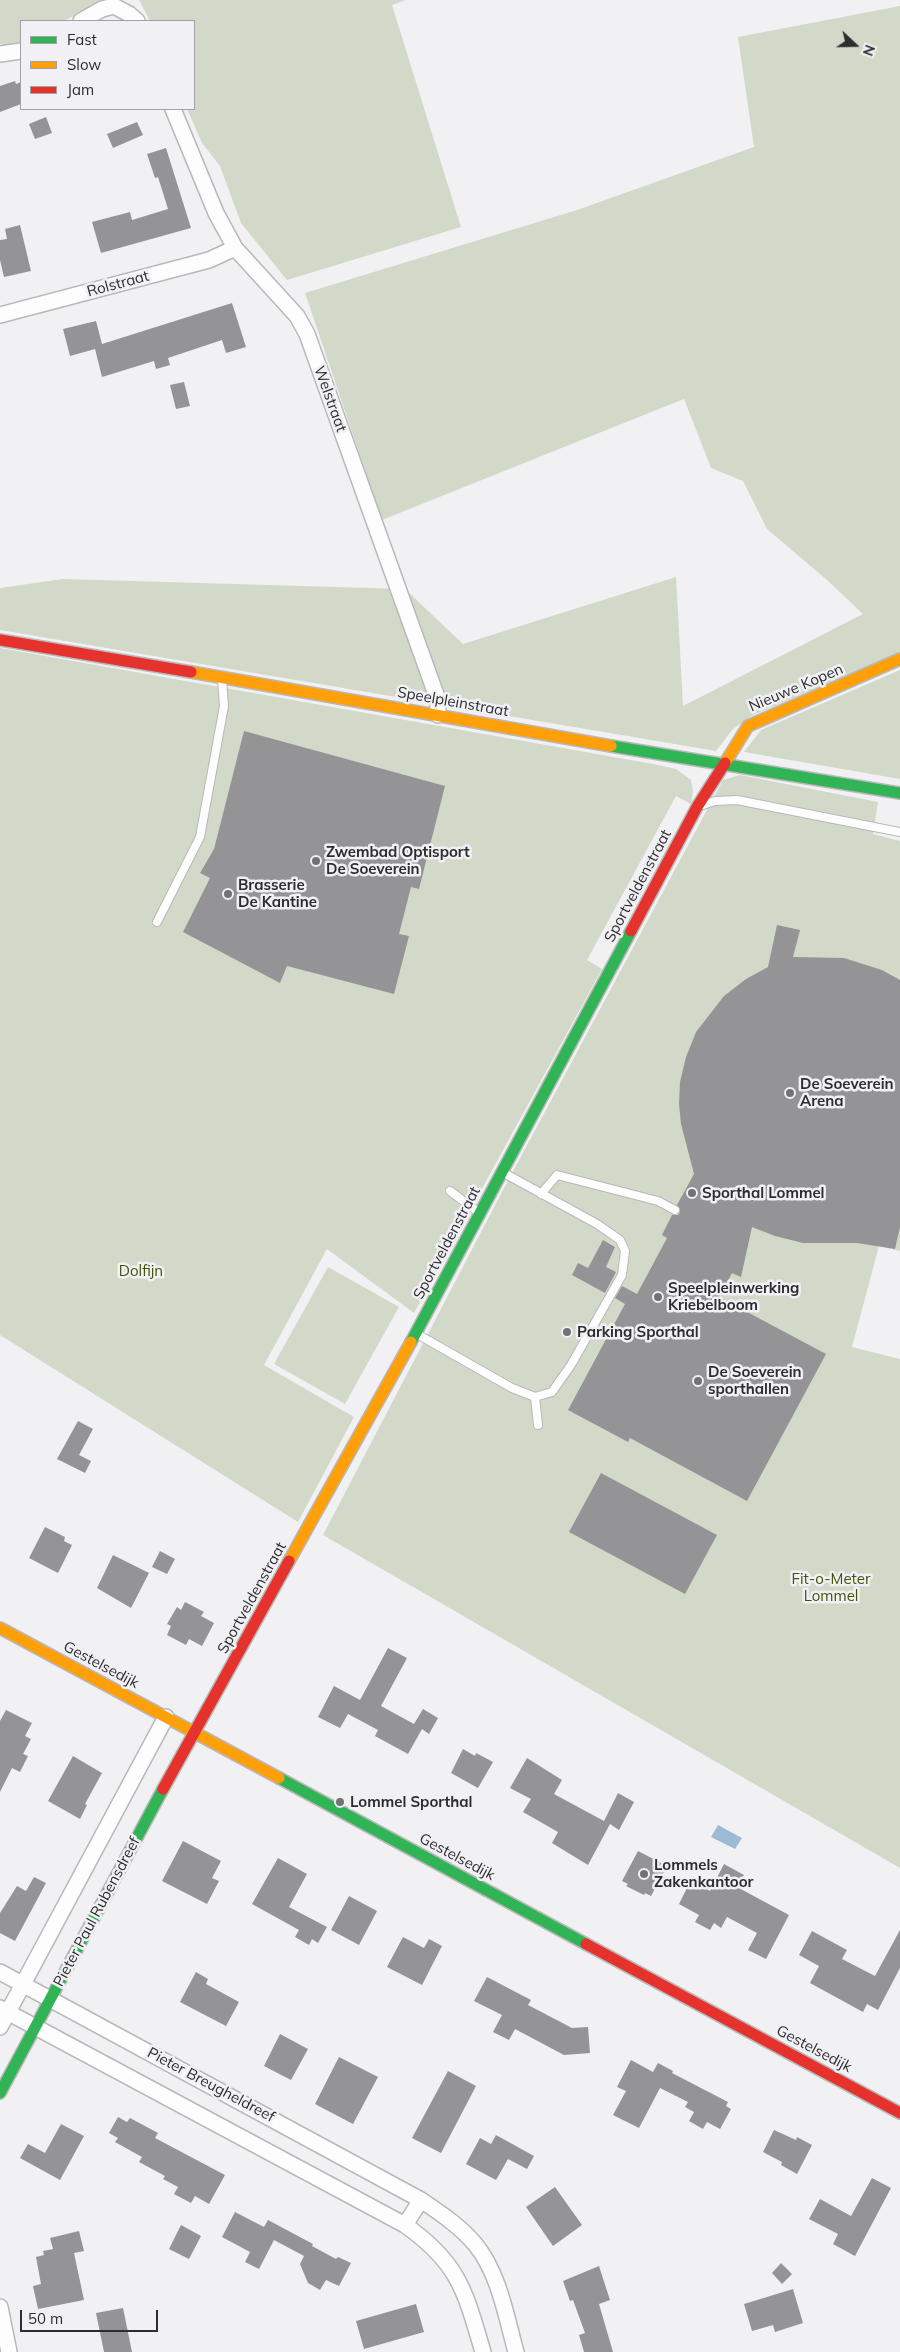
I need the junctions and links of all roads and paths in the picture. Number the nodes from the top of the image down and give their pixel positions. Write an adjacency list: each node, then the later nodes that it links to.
1 (83, 20): 2 (street)
2 (136, 20)
3 (20, 51): 4 (street)
4 (0, 54)
5 (173, 110): 6 (street, Welstraat)
6 (235, 248): 7 (street, Rolstraat); 11 (street, Welstraat)
7 (0, 316)
8 (0, 640): 10 (street, Speelpleinstraat)
9 (900, 659): 12 (street, Nieuwe Kopen)
10 (222, 677): 11 (street, Speelpleinstraat); 16 (lane)
11 (438, 714): 12 (street, Speelpleinstraat)
12 (722, 765): 13 (street, Speelpleinstraat); 14 (street, Sportveldenstraat)
13 (900, 793)
14 (697, 807): 15 (lane); 17 (street, Sportveldenstraat)
15 (900, 832)
16 (157, 922)
17 (502, 1172): 19 (lane); 21 (street, Sportveldenstraat)
18 (450, 1191): 21 (lane)
19 (541, 1194): 20 (lane); 23 (lane)
20 (675, 1210)
21 (480, 1213): 22 (street, Sportveldenstraat)
22 (416, 1333): 23 (lane); 27 (street, Sportveldenstraat)
23 (534, 1397): 24 (lane)
24 (538, 1425)
25 (0, 1628): 26 (street, Gestelsedijk)
26 (166, 1717): 27 (street, Gestelsedijk); 29 (street, Pieter Paul Rubensdreef)
27 (194, 1732): 30 (street, Pieter Paul Rubensdreef); 35 (street, Gestelsedijk)
28 (0, 1972): 29 (street, Pieter Breugheldreef)
29 (22, 1984): 30 (street, Pieter Breugheldreef); 31 (street, Pieter Paul Rubensdreef)
30 (50, 1999): 32 (street, Pieter Paul Rubensdreef); 36 (street, Pieter Breugheldreef)
31 (4, 2010): 32 (street, Pieter Breugheldreef); 33 (street, Pieter Paul Rubensdreef)
32 (36, 2025): 34 (street, Pieter Paul Rubensdreef); 37 (street, Pieter Breugheldreef)
33 (0, 2027)
34 (0, 2093)
35 (900, 2113)
36 (421, 2200): 37 (street); 42 (street, Pieter Breugheldreef)
37 (405, 2226): 41 (street, Pieter Breugheldreef)
38 (0, 2306): 39 (street)
39 (3, 2333): 40 (street)
40 (9, 2352)
41 (483, 2352)
42 (516, 2352)

